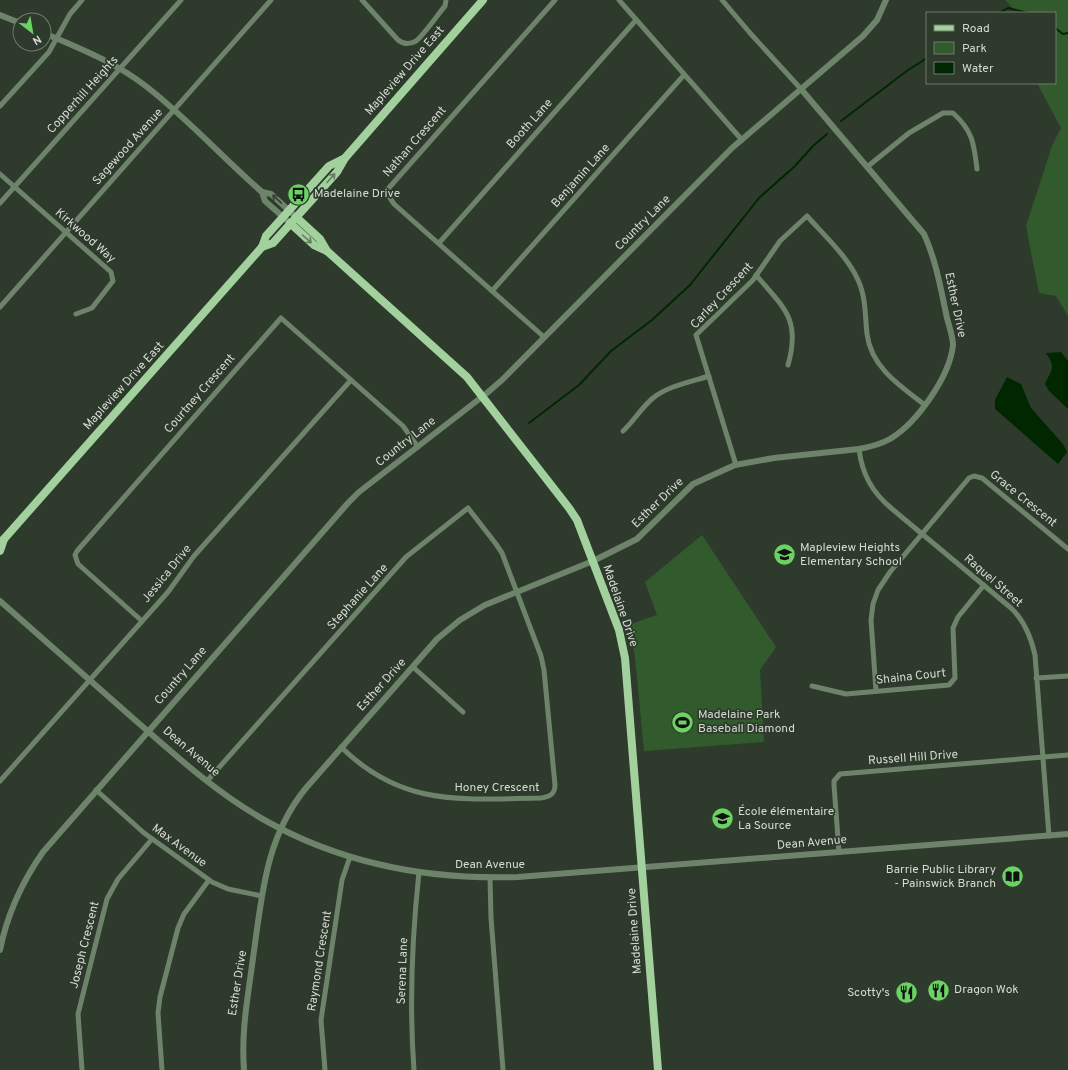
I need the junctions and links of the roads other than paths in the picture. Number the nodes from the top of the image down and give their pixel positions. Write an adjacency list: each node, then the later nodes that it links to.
1 (82, 0): 15 (street)
2 (181, 0): 16 (street, Copperhill Heights)
3 (271, 0): 20 (street, Sagewood Avenue)
4 (362, 0): 5 (street)
5 (446, 0)
6 (483, 0): 22 (main road, Mapleview Drive East)
7 (555, 0): 34 (street, Nathan Crescent)
8 (619, 0): 13 (street)
9 (722, 0): 18 (street, Esther Drive)
10 (886, 0): 18 (street, Country Lane)
11 (0, 15): 12 (street)
12 (12, 20)
13 (636, 20): 17 (street); 34 (street, Booth Lane)
14 (52, 36): 15 (street, Madelaine Drive)
15 (56, 38): 16 (street, Madelaine Drive); 19 (street)
16 (120, 69): 20 (street, Madelaine Drive); 26 (street, Copperhill Heights)
17 (684, 75): 21 (street); 38 (street, Benjamin Lane)
18 (801, 89): 21 (street, Country Lane); 23 (street, Esther Drive)
19 (0, 106)
20 (174, 110): 27 (street, Madelaine Drive); 33 (street, Sagewood Avenue)
21 (742, 140): 41 (street, Country Lane)
22 (344, 158): 29 (main road, Mapleview Drive East); 31 (main road, Mapleview Drive East, one-way to 22)
23 (867, 167): 24 (street); 46 (street, Esther Drive)
24 (977, 169)
25 (0, 174): 26 (street, Kirkwood Way)
26 (15, 187): 28 (street, Copperhill Heights); 33 (street, Kirkwood Way)
27 (262, 192): 29 (street, Madelaine Drive, one-way to 27); 30 (street, Madelaine Drive)
28 (0, 203)
29 (289, 210): 30 (main road, Mapleview Drive East); 31 (street, Madelaine Drive)
30 (283, 217): 32 (street, Madelaine Drive); 35 (main road, Mapleview Drive East)
31 (296, 217): 32 (main road, Mapleview Drive East); 36 (main road, Madelaine Drive)
32 (290, 223): 35 (main road, Mapleview Drive East); 36 (main road, Madelaine Drive, one-way to 36)
33 (66, 232): 39 (street, Sagewood Avenue); 40 (street, Kirkwood Way)
34 (438, 243): 38 (street, Nathan Crescent)
35 (262, 248): 52 (main road, Mapleview Drive East)
36 (327, 251): 45 (main road, Madelaine Drive)
37 (756, 275): 42 (street); 43 (street, Carley Crescent); 46 (street, Carley Crescent)
38 (492, 291): 41 (street, Nathan Crescent)
39 (0, 307)
40 (76, 314)
41 (544, 337): 45 (street, Country Lane)
42 (788, 365)
43 (709, 376): 47 (street); 50 (street, Carley Crescent)
44 (351, 380): 48 (street, Courtney Crescent); 59 (street, Jessica Drive); 59 (street, Courtney Crescent)
45 (482, 397): 48 (street, Country Lane); 55 (main road, Madelaine Drive)
46 (925, 405): 49 (street, Esther Drive)
47 (623, 431)
48 (418, 447): 67 (street, Country Lane)
49 (859, 449): 50 (street, Esther Drive); 51 (street, Raquel Street)
50 (736, 465): 55 (street, Esther Drive)
51 (922, 534): 53 (street, Grace Crescent); 56 (street, Raquel Street); 65 (street, Grace Crescent)
52 (2, 541): 54 (main road, Mapleview Drive East)
53 (1068, 549)
54 (0, 551)
55 (592, 561): 57 (street, Esther Drive); 80 (main road, Madelaine Drive)
56 (984, 585): 62 (street, Raquel Street); 65 (street, Shaina Court)
57 (516, 591): 60 (street, Esther Drive); 68 (street, Honey Crescent); 72 (street, Stephanie Lane)
58 (0, 601): 63 (street, Dean Avenue)
59 (142, 621): 63 (street, Jessica Drive)
60 (412, 667): 66 (street); 68 (street, Esther Drive)
61 (1068, 676): 62 (street)
62 (1036, 678): 70 (street, Raquel Street)
63 (90, 680): 67 (street, Dean Avenue); 71 (street, Jessica Drive)
64 (812, 686): 65 (street, Shaina Court)
65 (876, 691)
66 (463, 712)
67 (148, 731): 72 (street, Dean Avenue); 73 (street, Country Lane)
68 (341, 747): 74 (street, Esther Drive)
69 (1068, 755): 70 (street, Russell Hill Drive)
70 (1043, 757): 76 (street, Raquel Street); 78 (street, Russell Hill Drive)
71 (0, 781)
72 (207, 782): 74 (street, Dean Avenue)
73 (96, 790): 77 (street, Max Avenue); 85 (street, Country Lane)
74 (280, 828): 79 (street, Dean Avenue); 84 (street, Esther Drive)
75 (1068, 834): 76 (street, Dean Avenue)
76 (1049, 836): 78 (street, Dean Avenue)
77 (152, 839): 83 (street, Max Avenue); 86 (street, Joseph Crescent)
78 (839, 852): 80 (street, Dean Avenue)
79 (350, 856): 81 (street, Dean Avenue); 89 (street, Raymond Crescent)
80 (642, 868): 82 (street, Dean Avenue); 92 (main road, Madelaine Drive)
81 (418, 872): 82 (street, Dean Avenue); 90 (street, Serena Lane)
82 (490, 878): 91 (street)
83 (209, 880): 84 (street, Max Avenue); 87 (street)
84 (262, 896): 88 (street, Esther Drive)
85 (0, 950)
86 (82, 1070)
87 (162, 1070)
88 (244, 1070)
89 (325, 1070)
90 (414, 1070)
91 (503, 1070)
92 (658, 1070)

